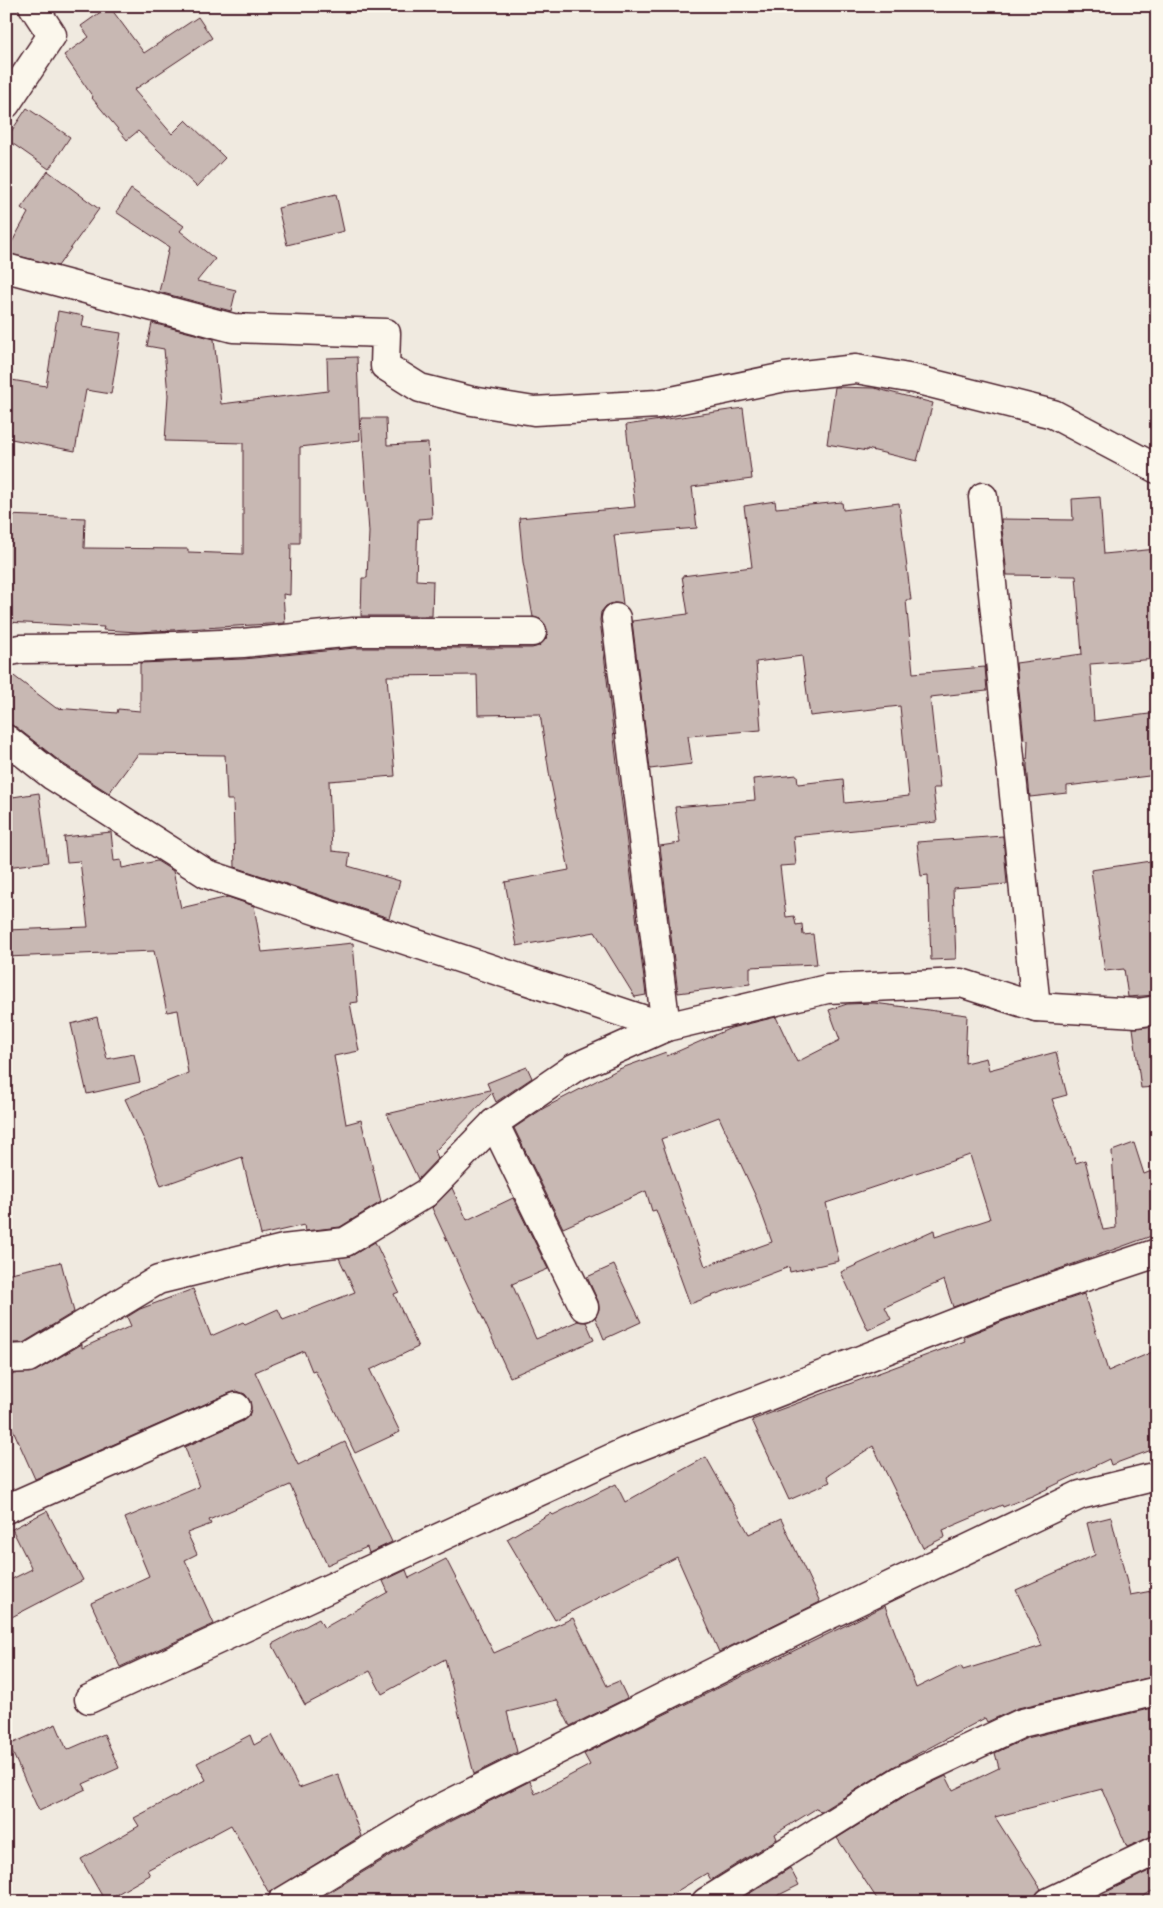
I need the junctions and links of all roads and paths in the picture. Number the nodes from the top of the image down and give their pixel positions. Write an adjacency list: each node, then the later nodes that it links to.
1 (33, 6): 2 (street)
2 (6, 104)
3 (6, 268): 4 (street)
4 (1157, 469)
5 (983, 497): 10 (street)
6 (616, 618): 12 (street)
7 (532, 632): 8 (street)
8 (6, 652)
9 (6, 739): 12 (street)
10 (1036, 1007): 11 (street); 12 (street)
11 (1157, 1010)
12 (666, 1028): 13 (street)
13 (494, 1123): 15 (street); 16 (street)
14 (1157, 1254): 21 (street)
15 (584, 1307)
16 (6, 1359)
17 (236, 1407): 19 (street)
18 (1157, 1476): 23 (street)
19 (6, 1508)
20 (1157, 1690): 24 (street)
21 (89, 1699)
22 (1157, 1850): 25 (street)
23 (282, 1902)
24 (706, 1902)
25 (1049, 1902)

